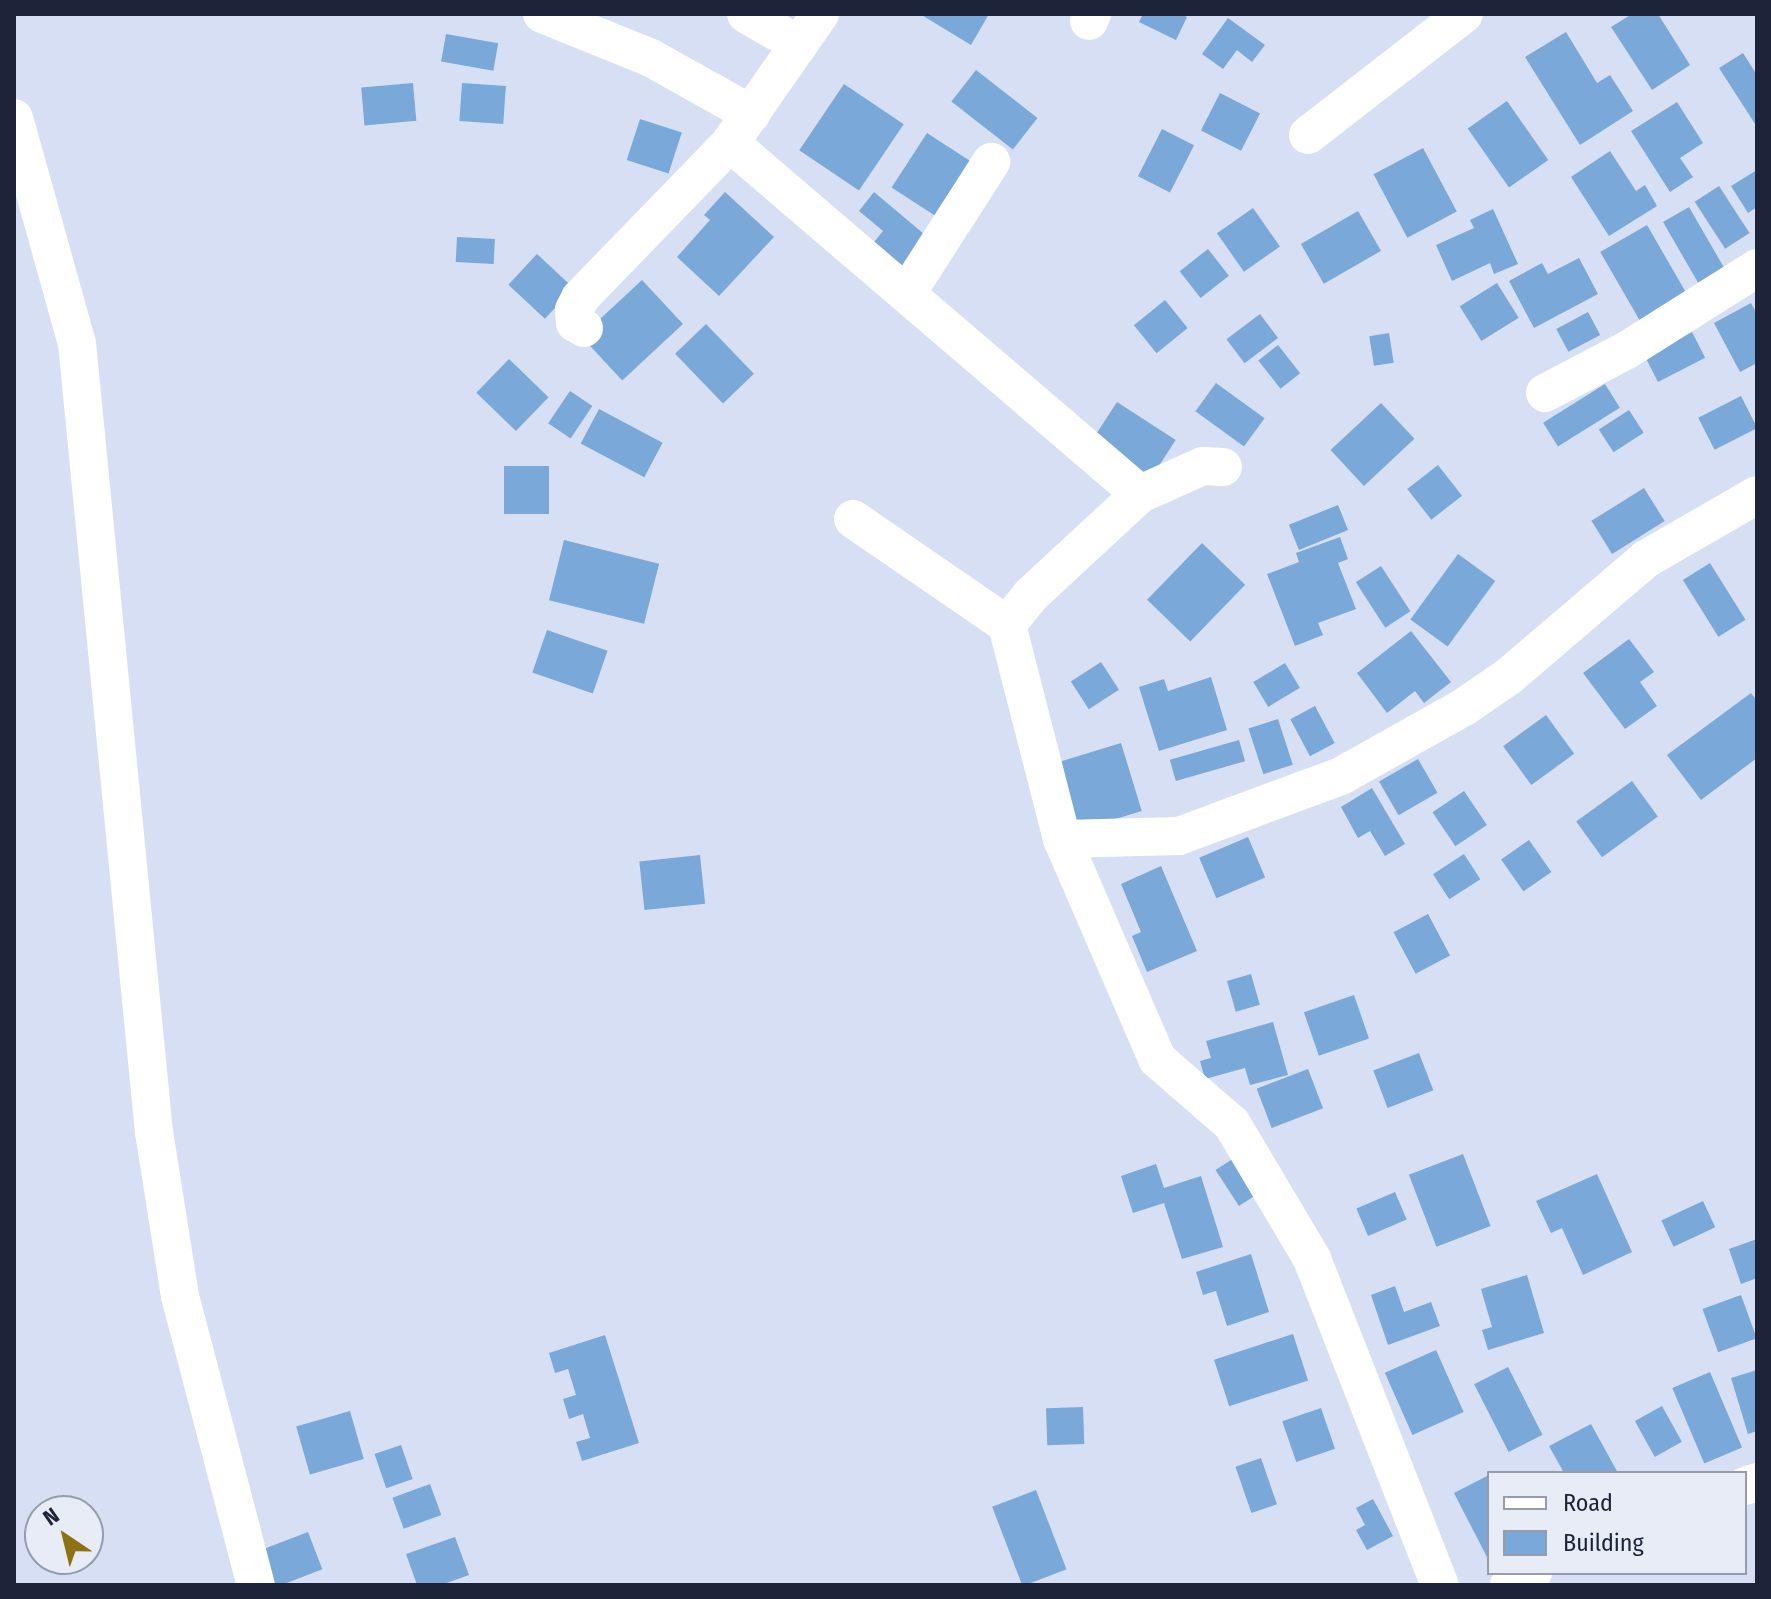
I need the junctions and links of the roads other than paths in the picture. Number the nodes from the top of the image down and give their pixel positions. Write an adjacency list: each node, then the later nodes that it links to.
1 (542, 14): 7 (street)
2 (746, 14): 5 (street)
3 (820, 14): 5 (street)
4 (1464, 14): 8 (street)
5 (799, 45): 7 (street)
6 (14, 118): 21 (street)
7 (740, 128): 11 (street); 12 (street)
8 (1308, 135)
9 (991, 162): 11 (street)
10 (1757, 268): 13 (street)
11 (907, 293): 15 (street)
12 (584, 328)
13 (1545, 393)
14 (1223, 467): 15 (street)
15 (1140, 494): 18 (street)
16 (1757, 495): 19 (street)
17 (853, 519): 18 (street)
18 (1007, 625): 19 (street)
19 (1062, 839): 22 (street)
20 (1529, 1575): 23 (street)
21 (256, 1585)
22 (1440, 1585)
23 (1509, 1585)

